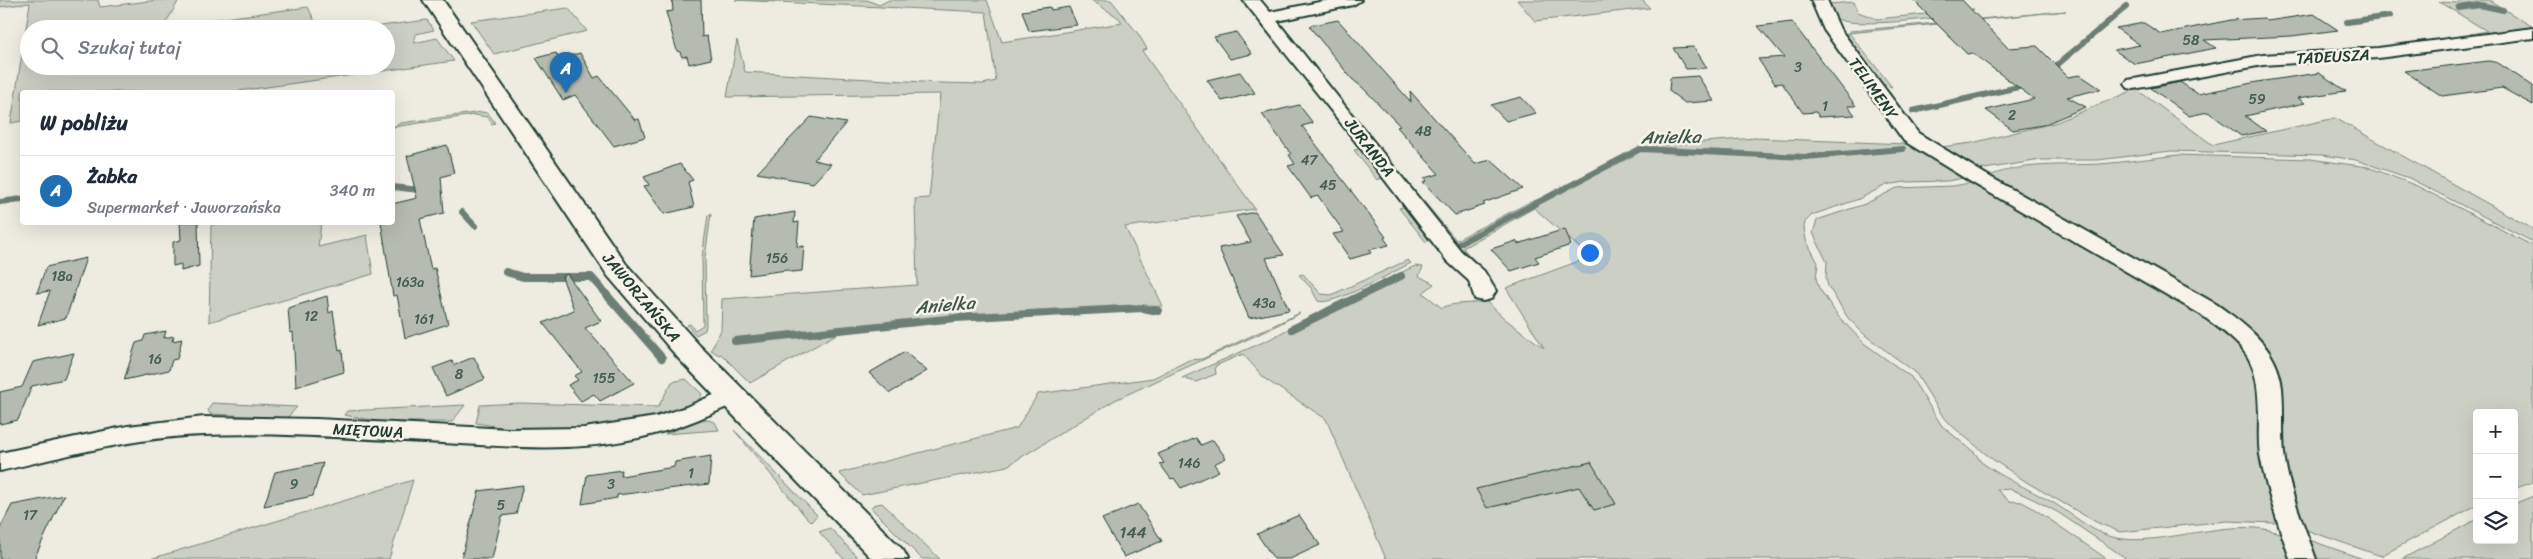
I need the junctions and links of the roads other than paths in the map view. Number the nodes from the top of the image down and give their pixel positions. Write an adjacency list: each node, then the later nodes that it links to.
1 (433, 0): 9 (street, JAWORZAŃSKA)
2 (1251, 0): 5 (street, JURANDA)
3 (1353, 0): 5 (street)
4 (1819, 0): 12 (street, TELIMENY)
5 (1265, 18): 8 (street, JURANDA)
6 (2533, 33): 7 (street, TADEUSZA)
7 (2134, 84)
8 (1483, 294)
9 (732, 395): 10 (street, MIĘTOWA); 11 (street, JAWORZAŃSKA)
10 (0, 462)
11 (892, 559)
12 (2303, 559)

